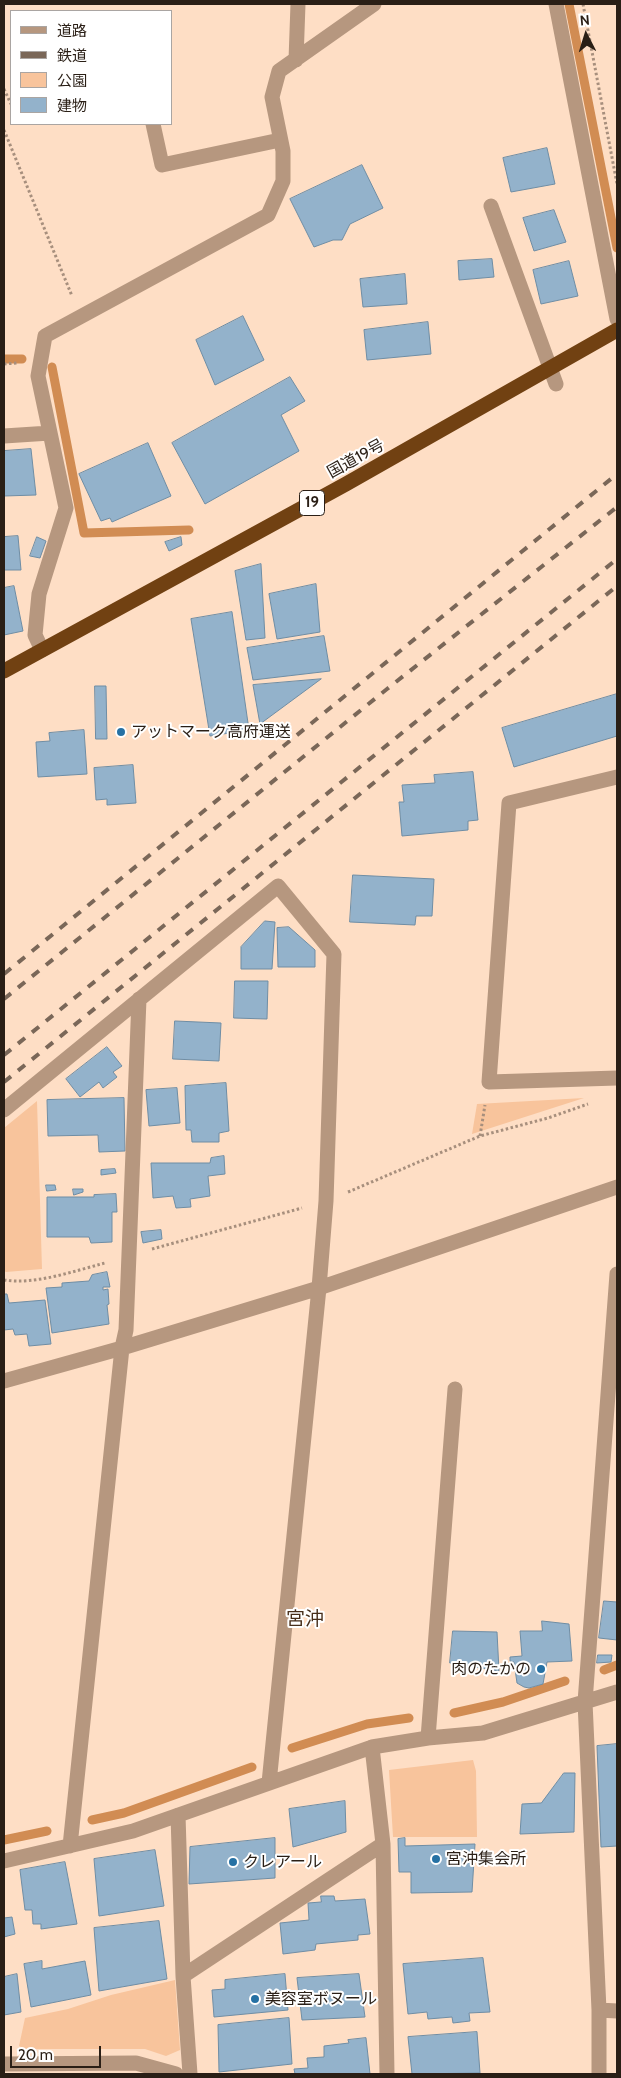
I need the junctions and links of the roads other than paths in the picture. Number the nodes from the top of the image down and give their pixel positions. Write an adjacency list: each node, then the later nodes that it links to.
1 (298, 4): 4 (street)
2 (374, 4): 4 (street)
3 (556, 4): 8 (street)
4 (296, 60): 6 (street)
5 (152, 125): 6 (street)
6 (280, 140): 12 (street)
7 (491, 206): 10 (street)
8 (617, 319)
9 (617, 330): 10 (highway, 国道19号 / 19)
10 (550, 368): 11 (street); 14 (highway, 国道19号 / 19)
11 (556, 384)
12 (50, 433): 13 (street); 14 (street)
13 (4, 436)
14 (42, 650): 15 (highway, 国道19号 / 19)
15 (4, 671)
16 (617, 777): 18 (street)
17 (139, 999): 19 (street); 22 (street); 23 (street)
18 (617, 1078)
19 (4, 1110)
20 (617, 1187): 22 (street)
21 (617, 1274): 27 (street)
22 (319, 1288): 23 (street); 30 (street)
23 (122, 1348): 24 (street); 33 (street)
24 (4, 1381)
25 (456, 1389): 28 (street)
26 (617, 1692): 27 (street)
27 (585, 1702): 28 (street); 36 (street)
28 (428, 1738): 29 (street)
29 (372, 1747): 30 (street); 32 (street)
30 (269, 1783): 31 (street)
31 (178, 1815): 33 (street); 35 (street)
32 (383, 1844): 35 (street); 41 (street)
33 (70, 1846): 34 (street)
34 (4, 1861)
35 (183, 1976): 40 (street)
36 (599, 2010): 37 (street); 42 (street)
37 (617, 2012)
38 (4, 2064): 39 (street)
39 (176, 2074)
40 (190, 2074)
41 (388, 2074)
42 (600, 2074)

